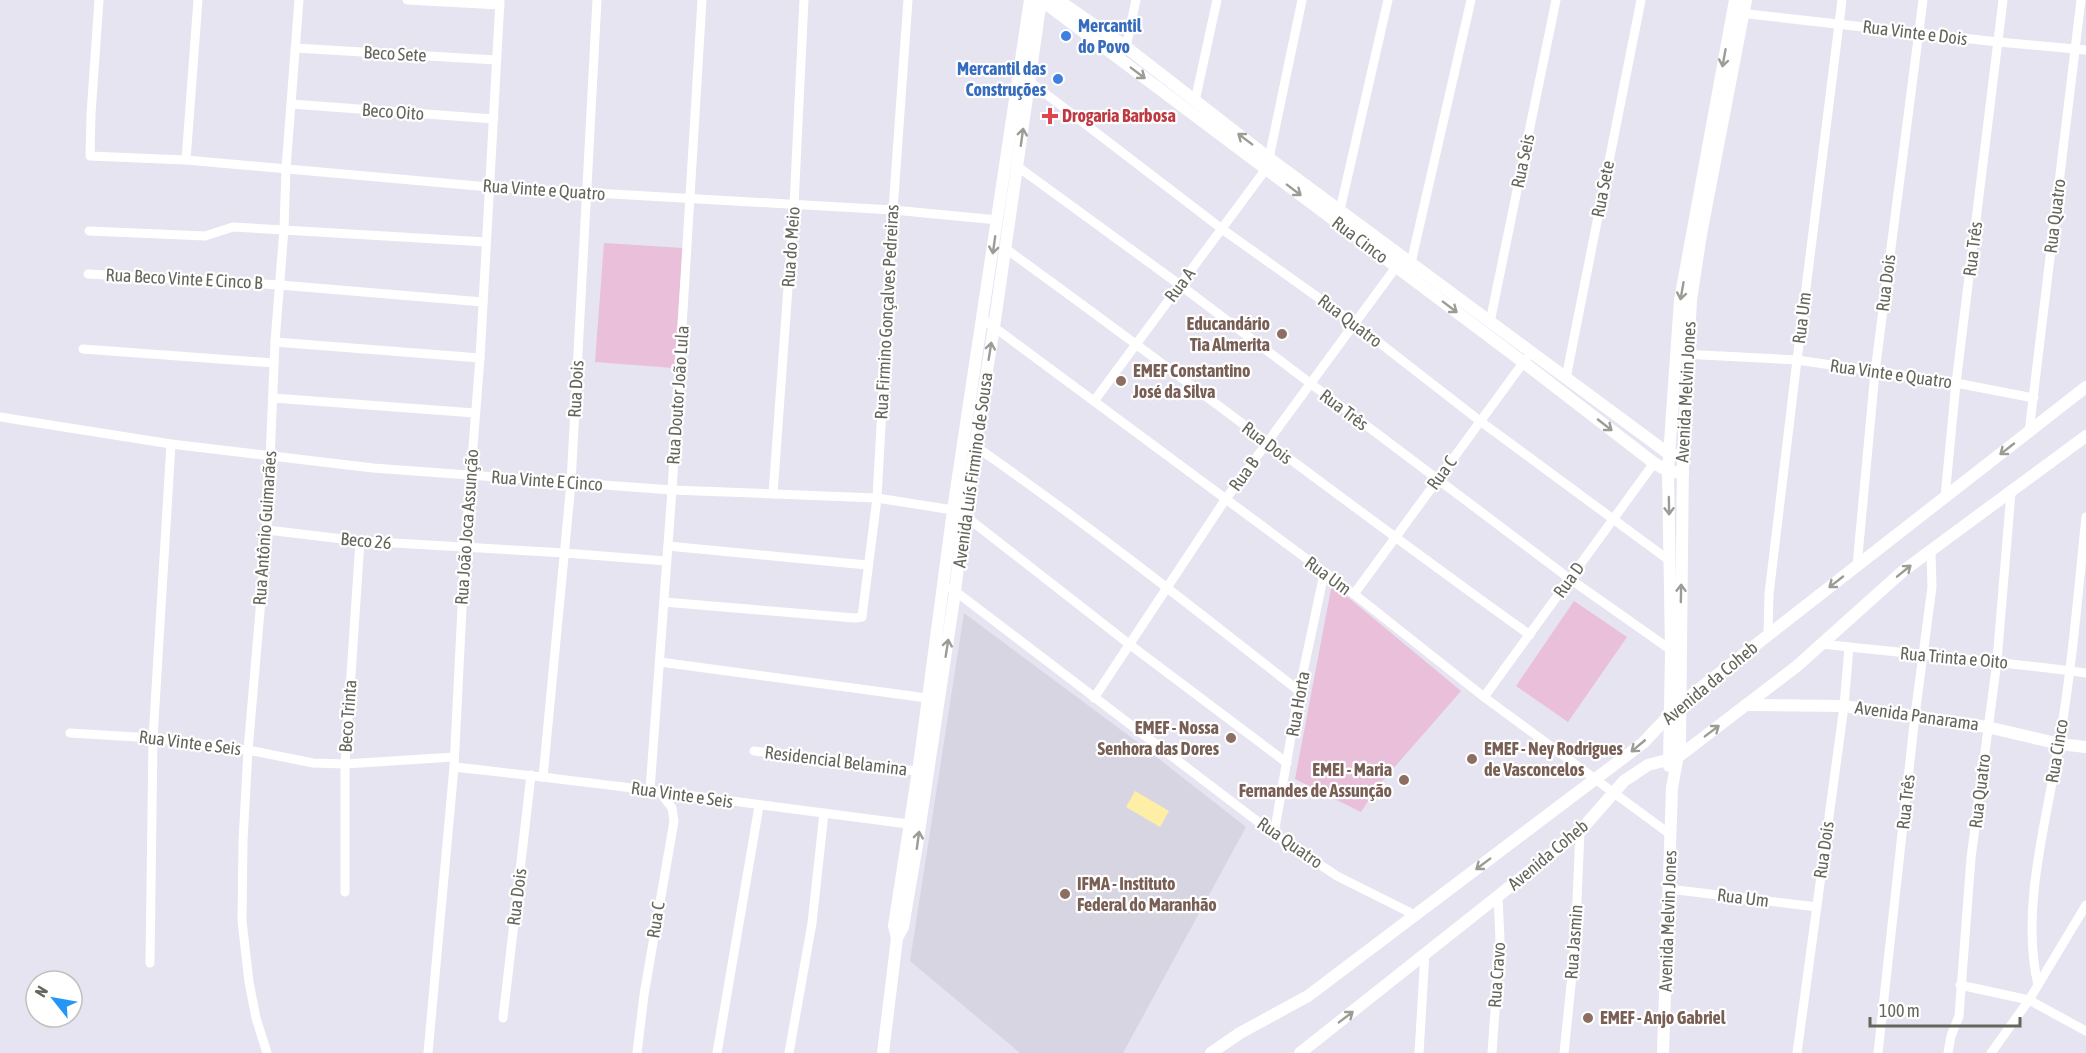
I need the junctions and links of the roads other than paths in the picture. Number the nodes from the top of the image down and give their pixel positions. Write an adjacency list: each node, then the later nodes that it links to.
1 (99, 0): 38 (street, Rua Vinte e Quatro)
2 (198, 0): 38 (street)
3 (298, 0): 29 (street, Rua Antônio Guimarães)
4 (407, 0): 23 (street)
5 (597, 0): 43 (street, Rua Dois)
6 (702, 0): 44 (street, Rua Doutor João Lula)
7 (804, 0): 45 (street, Rua do Meio)
8 (908, 0): 46 (street, Rua Firmino Gonçalves Pedreiras)
9 (1030, 0): 34 (main road, Avenida Luís Firmino de Sousa)
10 (1041, 0): 33 (main road, Avenida Luís Firmino de Sousa); 39 (main road, Rua Cinco, one-way to 39)
11 (1058, 0): 28 (main road, Rua Cinco)
12 (1136, 0): 28 (street)
13 (1217, 0): 35 (street)
14 (1302, 0): 39 (street)
15 (1388, 0): 47 (street)
16 (1471, 0): 54 (street, Rua Cinco)
17 (1556, 0): 60 (street, Rua Seis)
18 (1641, 0): 73 (street, Rua Sete)
19 (1842, 0): 25 (street, Rua Um)
20 (1923, 0): 26 (street, Rua Dois)
21 (2003, 0): 27 (street, Rua Três)
22 (2082, 0): 30 (street, Rua Quatro)
23 (500, 2): 32 (street, Rua João Joca Assunção)
24 (1739, 4): 25 (street, Rua Vinte e Dois); 67 (main road, Avenida Melvin Jones)
25 (1839, 24): 26 (street, Rua Vinte e Dois); 69 (street, Rua Um)
26 (1918, 32): 27 (street, Rua Vinte e Dois); 72 (street, Rua Dois)
27 (1998, 42): 30 (street, Rua Vinte e Dois); 74 (street, Rua Três)
28 (1126, 47): 35 (main road, Rua Cinco)
29 (295, 48): 32 (street, Beco Sete); 36 (street, Rua Antônio Guimarães)
30 (2075, 48): 31 (street, Rua Vinte e Dois); 78 (street, Rua Quatro)
31 (2086, 50)
32 (496, 60): 37 (street, Rua João Joca Assunção)
33 (1029, 81): 34 (main road, Avenida Luís Firmino de Sousa); 50 (street, Rua Quatro)
34 (1021, 98): 41 (main road, Avenida Luís Firmino de Sousa, one-way to 34); 48 (main road, Avenida Luís Firmino de Sousa)
35 (1195, 101): 39 (main road, Rua Cinco, one-way to 35)
36 (291, 104): 37 (street, Beco Oito); 40 (street, Rua Antônio Guimarães)
37 (494, 119): 42 (street, Rua João Joca Assunção)
38 (186, 160): 40 (street, Rua Vinte e Quatro)
39 (1268, 164): 47 (main road, Rua Cinco); 50 (street, Rua A); 54 (main road, Rua Cinco, one-way to 54)
40 (286, 168): 42 (street, Rua Vinte e Quatro); 49 (street, Rua Antônio Guimarães)
41 (1018, 168): 53 (main road, Avenida Luís Firmino de Sousa); 57 (street, Rua Três)
42 (489, 187): 43 (street, Rua Vinte e Quatro); 52 (street, Rua João Joca Assunção)
43 (588, 193): 44 (street, Rua Vinte e Quatro); 96 (street, Rua Dois)
44 (690, 199): 45 (street, Rua Vinte e Quatro); 97 (street, Rua Doutor João Lula)
45 (794, 205): 46 (street, Rua Vinte e Quatro); 99 (street, Rua do Meio)
46 (893, 210): 48 (street, Rua Vinte e Quatro); 101 (street, Rua Firmino Gonçalves Pedreiras)
47 (1340, 210): 54 (main road, Rua Cinco)
48 (998, 219): 59 (main road, Avenida Luís Firmino de Sousa, one-way to 59)
49 (284, 229): 51 (street); 52 (street); 56 (street, Rua Antônio Guimarães)
50 (1222, 229): 57 (street, Rua A); 61 (street, Rua Quatro)
51 (89, 231)
52 (486, 242): 58 (street, Rua João Joca Assunção)
53 (1006, 249): 62 (main road, Avenida Luís Firmino de Sousa); 64 (street, Rua Dois)
54 (1403, 262): 60 (main road, Rua Cinco); 61 (street, Rua B); 70 (main road, Rua Cinco, one-way to 70)
55 (88, 274): 56 (street, Rua Beco Vinte E Cinco B)
56 (280, 285): 58 (street, Rua Beco Vinte E Cinco B); 63 (street, Rua Antônio Guimarães)
57 (1180, 285): 64 (street, Rua A); 75 (street, Rua Três)
58 (483, 302): 68 (street, Rua João Joca Assunção)
59 (983, 319): 62 (street, Rua Um); 103 (main road, Avenida Luís Firmino de Sousa)
60 (1490, 322): 66 (main road, Rua Cinco)
61 (1354, 323): 75 (street, Rua B); 82 (street, Rua Quatro)
62 (994, 327): 79 (street, Rua Um); 87 (main road, Avenida Luís Firmino de Sousa, one-way to 62)
63 (275, 342): 68 (street); 71 (street, Rua Antônio Guimarães)
64 (1137, 343): 79 (street, Rua A); 85 (street, Rua Dois)
65 (83, 349): 71 (street)
66 (1531, 352): 70 (street, Rua C); 73 (main road, Rua Cinco)
67 (1682, 354): 69 (street, Rua Vinte e Quatro); 88 (main road, Avenida Melvin Jones); 90 (main road, Avenida Melvin Jones)
68 (480, 358): 80 (street, Rua João Joca Assunção)
69 (1797, 360): 72 (street, Rua Vinte e Quatro); 125 (street, Rua Um)
70 (1523, 362): 82 (street, Rua C); 91 (main road, Rua Cinco, one-way to 91)
71 (274, 363): 77 (street, Rua Antônio Guimarães)
72 (1875, 372): 74 (street, Rua Vinte e Quatro); 116 (street, Rua Dois)
73 (1566, 378): 88 (main road, Rua Cinco)
74 (1956, 383): 78 (street, Rua Vinte e Quatro); 100 (street, Rua Três)
75 (1310, 384): 85 (street, Rua B); 95 (street, Rua Três)
76 (2086, 387): 83 (main road, Avenida da Coheb)
77 (273, 398): 80 (street); 89 (street, Rua Antônio Guimarães)
78 (2034, 398): 83 (street, Rua Quatro)
79 (1094, 401): 102 (street, Rua Um)
80 (475, 413): 94 (street, Rua João Joca Assunção)
81 (0, 417): 86 (street, Rua Vinte E Cinco)
82 (1480, 421): 95 (street, Rua C); 105 (street, Rua Quatro)
83 (2029, 432): 100 (main road, Avenida da Coheb, one-way to 100)
84 (2086, 436): 98 (main road)
85 (1267, 443): 102 (street, Rua B); 107 (street, Rua Dois)
86 (171, 444): 89 (street, Rua Vinte E Cinco); 147 (street)
87 (975, 446): 103 (main road, Avenida Luís Firmino de Sousa); 120 (street)
88 (1669, 454): 90 (main road, Rua Cinco); 92 (main road, Avenida Melvin Jones)
89 (270, 455): 94 (street, Rua Vinte E Cinco); 106 (street, Rua Antônio Guimarães)
90 (1683, 457): 93 (main road, Avenida Melvin Jones)
91 (1654, 463): 92 (main road, Rua Cinco); 105 (street, Rua D)
92 (1668, 471): 93 (main road, Rua Cinco); 114 (main road, Avenida Melvin Jones, one-way to 114)
93 (1683, 473): 139 (main road, Avenida Melvin Jones, one-way to 93)
94 (470, 475): 96 (street, Rua Vinte E Cinco); 110 (street, Rua João Joca Assunção)
95 (1437, 480): 107 (street, Rua C); 118 (street, Rua Três)
96 (571, 483): 97 (street, Rua Vinte E Cinco); 112 (street, Rua Dois)
97 (672, 490): 99 (street, Rua Vinte E Cinco); 109 (street, Rua Doutor João Lula)
98 (2011, 492): 111 (main road); 131 (street, Rua Quatro)
99 (773, 494): 101 (street, Rua Vinte E Cinco)
100 (1945, 497): 116 (main road, Avenida da Coheb)
101 (877, 498): 103 (street, Rua Vinte E Cinco); 115 (street, Rua Firmino Gonçalves Pedreiras)
102 (1225, 500): 117 (street, Rua Um); 120 (street, Rua B)
103 (958, 512): 119 (main road, Avenida Luís Firmino de Sousa); 121 (main road, Avenida Luís Firmino de Sousa); 126 (street)
104 (2086, 517): 133 (street, Rua Cinco)
105 (1614, 518): 114 (street, Rua Quatro); 118 (street, Rua D)
106 (267, 530): 108 (street, Beco 26); 150 (street, Rua Antônio Guimarães)
107 (1395, 538): 122 (street, Rua C); 124 (street, Rua Dois)
108 (360, 541): 110 (street, Beco 26); 155 (street, Beco Trinta)
109 (668, 546): 113 (street, Rua Doutor João Lula); 115 (street)
110 (465, 548): 112 (street, Beco 26); 153 (street, Rua João Joca Assunção)
111 (1930, 551): 127 (main road, one-way to 111); 130 (street, Rua Três)
112 (565, 553): 113 (street, Beco 26); 158 (street, Rua Dois)
113 (666, 561): 123 (street, Rua Doutor João Lula)
114 (1670, 561): 129 (main road, Avenida Melvin Jones)
115 (867, 565): 123 (street, Rua Firmino Gonçalves Pedreiras)
116 (1857, 566): 125 (main road, Avenida da Coheb, one-way to 125)
117 (1324, 574): 122 (street, Rua Um); 135 (street, Rua Horta)
118 (1570, 579): 124 (street, Rua D); 129 (street, Rua Três)
119 (944, 583): 121 (street, Rua Quatro); 138 (main road, Avenida Luís Firmino de Sousa)
120 (1167, 588): 126 (street, Rua B); 135 (street)
121 (955, 592): 137 (street, Rua Quatro); 144 (main road, Avenida Luís Firmino de Sousa, one-way to 121)
122 (1354, 594): 136 (street, Rua Um)
123 (663, 602): 132 (street, Rua Doutor João Lula)
124 (1530, 635): 136 (street, Rua D)
125 (1768, 636): 139 (main road, Avenida da Coheb)
126 (1130, 644): 137 (street, Rua B); 154 (street)
127 (1822, 644): 128 (street, Rua Trinta e Oito); 140 (main road, Avenida Coheb)
128 (1850, 647): 130 (street, Rua Trinta e Oito); 141 (street, Rua Dois)
129 (1671, 650): 142 (main road, Avenida Melvin Jones)
130 (1924, 656): 131 (street, Rua Trinta e Oito); 143 (street, Rua Três)
131 (1997, 661): 133 (street, Rua Trinta e Oito); 145 (street, Rua Quatro)
132 (660, 662): 138 (street); 160 (street, Rua Doutor João Lula)
133 (2070, 670): 134 (street, Rua Trinta e Oito); 148 (street, Rua Cinco)
134 (2086, 672)
135 (1299, 691): 154 (street, Rua Horta)
136 (1485, 697): 159 (street, Rua Um)
137 (1094, 698): 167 (street, Rua Quatro)
138 (927, 699): 144 (main road, Avenida Luís Firmino de Sousa)
139 (1680, 704): 142 (main road, Avenida da Coheb); 152 (main road, Avenida Melvin Jones)
140 (1746, 705): 141 (main road, Avenida Panarama); 152 (main road, Avenida Coheb, one-way to 140)
141 (1844, 706): 143 (main road, Avenida Panarama); 173 (street, Rua Dois)
142 (1669, 715): 152 (main road, Avenida Melvin Jones); 159 (main road, Avenida da Coheb, one-way to 159)
143 (1915, 715): 145 (main road, Avenida Panarama); 196 (street, Rua Três)
144 (930, 716): 156 (main road, Avenida Luís Firmino de Sousa); 175 (main road, Avenida Luís Firmino de Sousa, one-way to 144)
145 (1987, 727): 148 (main road, Avenida Panarama); 179 (street, Rua Quatro)
146 (70, 733): 147 (street, Rua Vinte e Seis)
147 (153, 738): 150 (street, Rua Vinte e Seis); 177 (street)
148 (2060, 744): 149 (main road, Avenida Panarama); 178 (street, Rua Cinco)
149 (2086, 747)
150 (248, 750): 155 (street, Rua Vinte e Seis); 183 (street, Rua Antônio Guimarães)
151 (754, 752): 156 (street, Residencial Belamina)
152 (1673, 758): 162 (main road, Avenida Coheb); 168 (main road, Avenida Melvin Jones)
153 (454, 762): 155 (street, Rua Vinte e Seis); 157 (street, Rua Vinte e Seis); 184 (street, Rua João Joca Assunção)
154 (1287, 763): 167 (street, Rua Horta)
155 (345, 764): 170 (street, Beco Trinta)
156 (917, 771): 165 (main road, Avenida Luís Firmino de Sousa)
157 (531, 775): 158 (street, Rua Vinte e Seis); 181 (street, Rua Dois)
158 (543, 777): 160 (street, Rua Vinte e Seis)
159 (1595, 779): 162 (street, Rua Um); 174 (main road, Avenida da Coheb, one-way to 174)
160 (650, 790): 161 (street, Rua Vinte e Seis)
161 (660, 792): 163 (street, Rua Vinte e Seis); 185 (street, Rua C)
162 (1613, 792): 166 (main road, Avenida Coheb); 168 (street, Rua Um)
163 (759, 806): 164 (street, Rua Vinte e Seis); 186 (street)
164 (824, 813): 165 (street, Rua Vinte e Seis); 187 (street)
165 (909, 824): 175 (main road, Avenida Luís Firmino de Sousa)
166 (1580, 831): 171 (main road, Avenida Coheb); 193 (street, Rua Jasmin)
167 (1274, 834): 174 (street, Rua Quatro)
168 (1671, 835): 169 (main road, Avenida Melvin Jones)
169 (1669, 889): 173 (street, Rua Um); 194 (main road, Avenida Melvin Jones)
170 (345, 892)
171 (1498, 896): 176 (main road, Avenida Coheb); 192 (street, Rua Cravo)
172 (2086, 905): 178 (street)
173 (1817, 907): 195 (street, Rua Dois)
174 (1415, 915): 189 (main road, Avenida da Coheb)
175 (897, 938): 188 (main road, Avenida Luís Firmino de Sousa)
176 (1425, 953): 190 (main road, Avenida Coheb, one-way to 176); 191 (street)
177 (150, 963)
178 (2038, 985): 180 (street)
179 (1960, 986): 180 (street); 197 (street, Rua Quatro)
180 (2029, 1000): 182 (street); 198 (street)
181 (503, 1018)
182 (2086, 1031)
183 (267, 1053)
184 (428, 1053)
185 (638, 1053)
186 (717, 1053)
187 (789, 1053)
188 (883, 1053)
189 (1211, 1053)
190 (1300, 1053)
191 (1419, 1053)
192 (1492, 1053)
193 (1564, 1053)
194 (1663, 1053)
195 (1797, 1053)
196 (1878, 1053)
197 (1948, 1053)
198 (1991, 1053)

